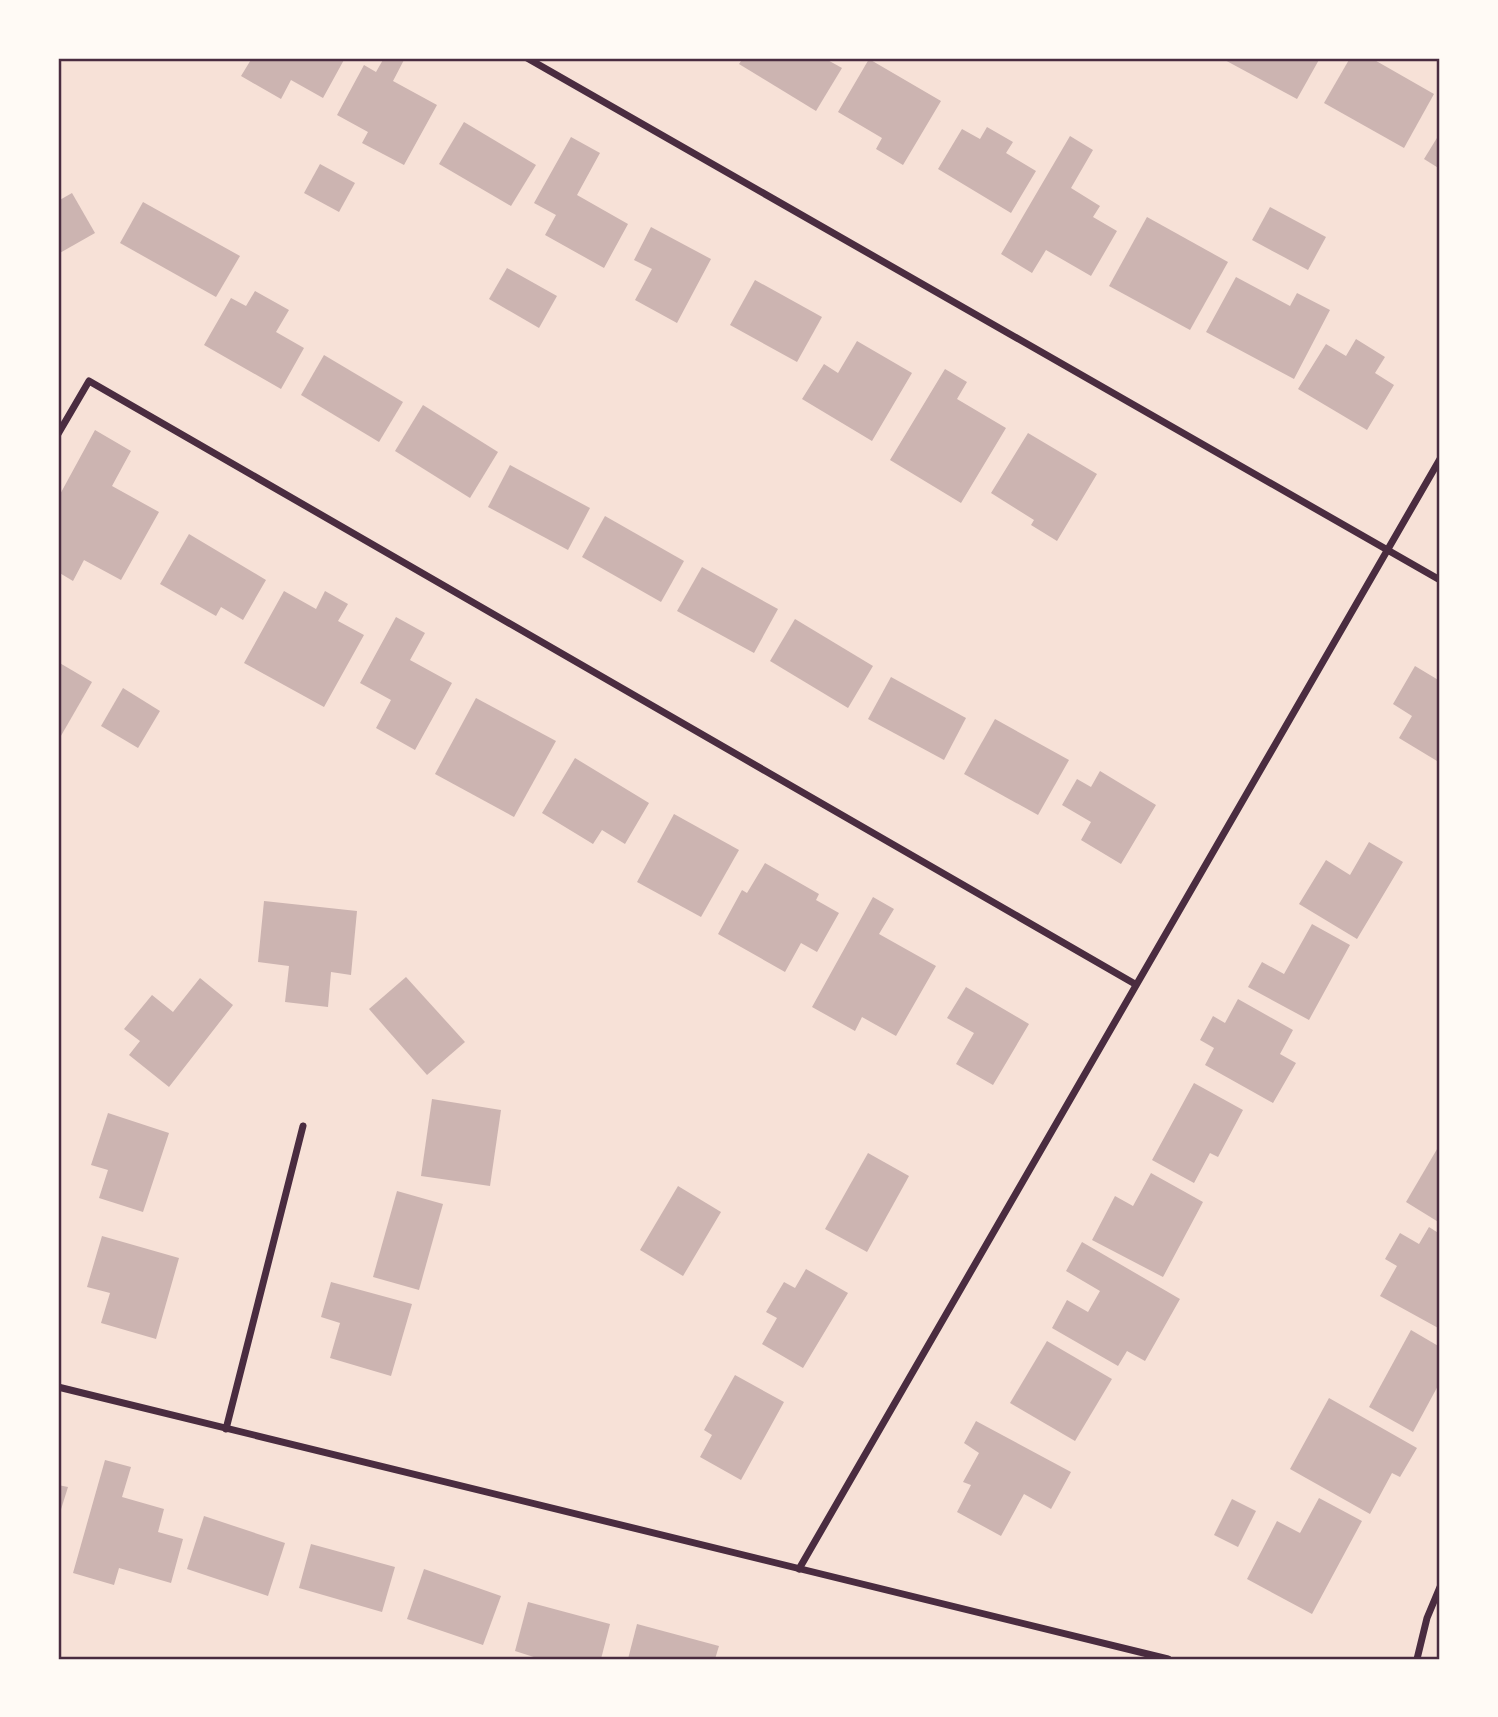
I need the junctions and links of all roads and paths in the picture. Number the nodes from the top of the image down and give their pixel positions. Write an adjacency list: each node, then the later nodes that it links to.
1 (527, 58): 4 (street)
2 (58, 434): 6 (street)
3 (1440, 458): 4 (street)
4 (1388, 550): 5 (street); 6 (street)
5 (1440, 580)
6 (1135, 984): 10 (street)
7 (303, 1126): 9 (street)
8 (58, 1387): 9 (street)
9 (226, 1429): 10 (street)
10 (799, 1569): 12 (street)
11 (1440, 1587): 13 (street)
12 (1168, 1659)
13 (1417, 1659)

